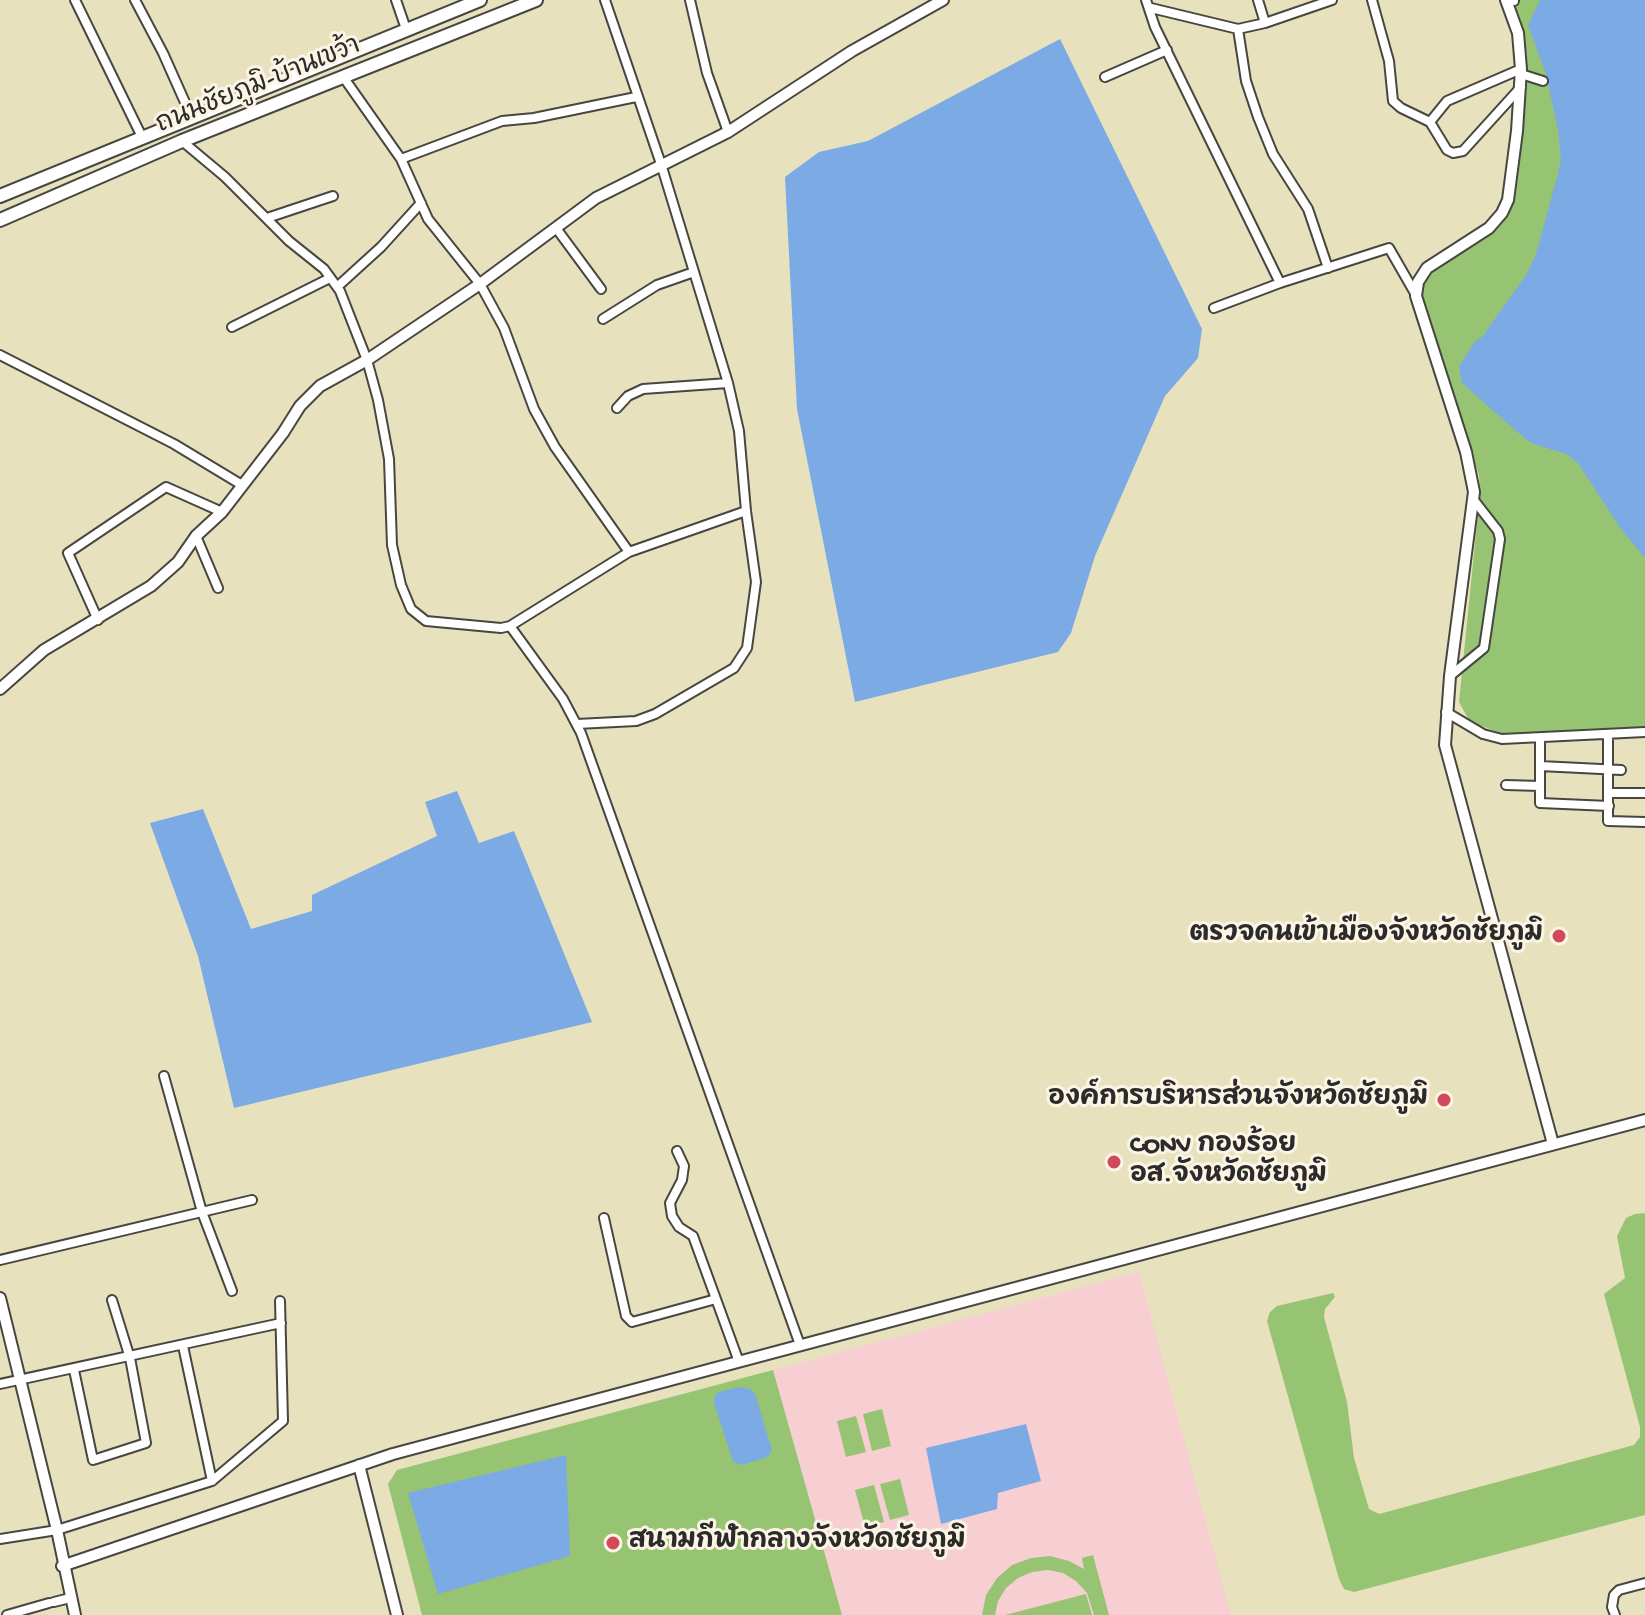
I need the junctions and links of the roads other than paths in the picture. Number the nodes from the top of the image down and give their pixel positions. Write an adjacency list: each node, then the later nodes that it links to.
1 (75, 0): 27 (street)
2 (135, 0): 24 (street)
3 (396, 0): 15 (street)
4 (480, 0): 15 (main road, ถนนชัยภูมิ-บ้านเขว้า)
5 (536, 0): 20 (main road, ถนนชัยภูมิ-บ้านเขว้า)
6 (605, 0): 23 (street)
7 (690, 0): 26 (street)
8 (943, 0): 26 (street)
9 (1258, 0): 14 (street)
10 (1332, 0): 14 (street)
11 (1372, 0): 25 (street)
12 (1511, 1): 18 (street)
13 (1148, 4): 16 (street); 17 (street)
14 (1265, 23): 16 (street)
15 (406, 29): 24 (main road, ถนนชัยภูมิ-บ้านเขว้า)
16 (1238, 29): 37 (street)
17 (1167, 50): 19 (street); 40 (street)
18 (1521, 71): 21 (street); 22 (street); 25 (street)
19 (1105, 77)
20 (344, 78): 28 (main road, ถนนชัยภูมิ-บ้านเขว้า); 29 (street)
21 (1543, 81)
22 (1521, 87): 25 (street); 44 (street)
23 (636, 97): 29 (street); 30 (street)
24 (192, 118): 27 (main road, ถนนชัยภูมิ-บ้านเขว้า)
25 (1430, 122)
26 (728, 132): 30 (street)
27 (142, 137): 31 (main road, ถนนชัยภูมิ-บ้านเขว้า)
28 (182, 141): 34 (street); 35 (main road, ถนนชัยภูมิ-บ้านเขว้า)
29 (401, 159): 33 (street)
30 (661, 164): 36 (street); 38 (street)
31 (0, 196)
32 (333, 196): 34 (street)
33 (421, 203): 41 (street); 42 (street)
34 (267, 218): 39 (street)
35 (0, 220)
36 (556, 228): 41 (street); 43 (street)
37 (1328, 268): 40 (street); 44 (street)
38 (694, 272): 46 (street); 50 (street)
39 (330, 278): 42 (street); 47 (street)
40 (1280, 283): 45 (street)
41 (480, 284): 49 (street); 57 (street)
42 (337, 287): 49 (street)
43 (601, 289)
44 (1416, 296): 53 (street)
45 (1214, 308)
46 (603, 319)
47 (232, 327)
48 (0, 355): 52 (street)
49 (367, 360): 52 (street); 60 (street)
50 (728, 383): 51 (street); 54 (street)
51 (617, 408)
52 (242, 485): 55 (street)
53 (1473, 499): 61 (street); 61 (street)
54 (746, 511): 57 (street); 64 (street)
55 (222, 512): 56 (street); 59 (street)
56 (196, 536): 58 (street); 59 (street)
57 (629, 552): 60 (street)
58 (218, 588)
59 (98, 620): 62 (street)
60 (510, 626): 64 (street)
61 (1450, 676): 63 (street)
62 (0, 689)
63 (1446, 712): 67 (street); 79 (street)
64 (577, 724): 91 (street)
65 (1645, 732): 66 (street)
66 (1608, 735): 67 (street); 69 (street)
67 (1540, 738): 68 (street)
68 (1540, 766): 69 (street); 72 (street)
69 (1608, 769): 70 (street); 73 (street)
70 (1621, 770)
71 (1506, 785): 72 (street)
72 (1540, 786): 75 (street)
73 (1609, 793): 74 (street); 75 (street)
74 (1645, 793)
75 (1609, 806): 76 (street)
76 (1645, 822)
77 (164, 1076): 82 (street)
78 (1645, 1120): 79 (street)
79 (1553, 1144): 91 (street)
80 (677, 1151): 87 (street)
81 (252, 1200): 82 (street)
82 (202, 1212): 84 (street); 85 (street)
83 (604, 1218): 87 (street)
84 (0, 1260)
85 (232, 1291)
86 (0, 1298): 96 (street)
87 (716, 1299): 94 (street)
88 (112, 1300): 93 (street)
89 (280, 1301): 90 (street)
90 (281, 1323): 92 (street); 99 (street)
91 (800, 1345): 94 (street)
92 (183, 1346): 93 (street); 99 (street)
93 (130, 1358): 95 (street); 95 (street)
94 (739, 1362): 98 (street)
95 (74, 1370): 96 (street)
96 (21, 1380): 97 (street); 100 (street)
97 (0, 1384)
98 (359, 1465): 102 (street); 107 (street)
99 (212, 1481): 100 (street)
100 (57, 1530): 101 (street); 102 (street)
101 (0, 1539)
102 (62, 1566): 104 (street)
103 (1645, 1583): 108 (street)
104 (70, 1598): 105 (street); 106 (street)
105 (7, 1615)
106 (75, 1615)
107 (397, 1615)
108 (1615, 1615)

